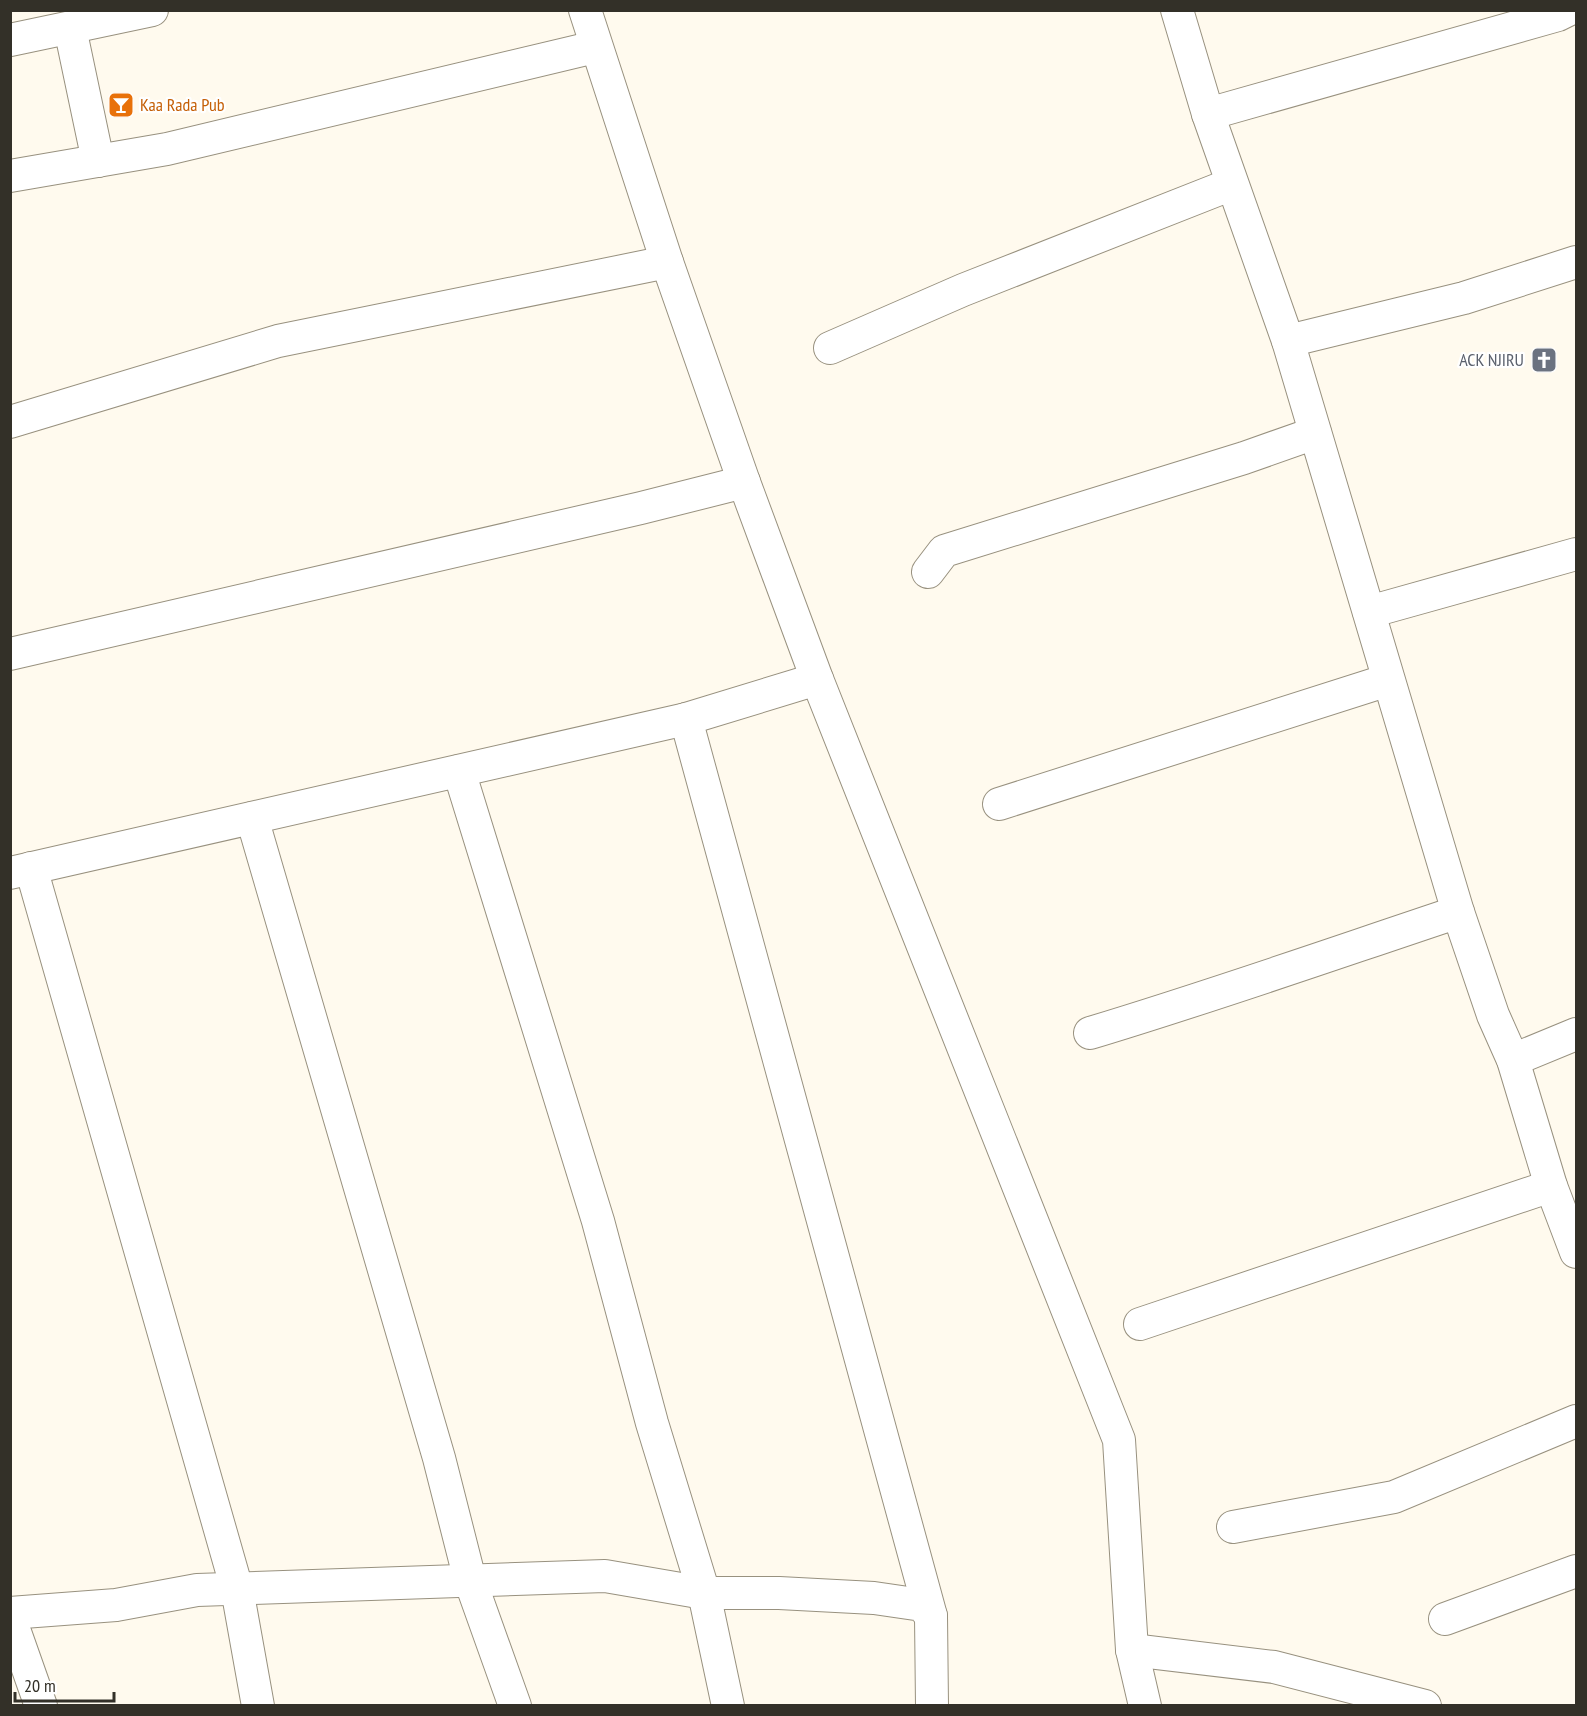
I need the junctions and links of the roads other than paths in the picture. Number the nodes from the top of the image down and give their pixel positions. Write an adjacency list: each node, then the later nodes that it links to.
1 (152, 10): 5 (street)
2 (585, 10): 7 (street)
3 (1177, 10): 8 (street)
4 (1568, 10): 8 (street)
5 (70, 28): 6 (street); 9 (street)
6 (10, 40)
7 (595, 47): 9 (street); 12 (street)
8 (1208, 114): 11 (street)
9 (98, 161): 10 (street)
10 (10, 176)
11 (1232, 184): 14 (street); 15 (street)
12 (667, 262): 16 (street); 18 (street)
13 (1576, 262): 14 (street)
14 (1288, 341): 17 (street)
15 (830, 348)
16 (10, 422)
17 (1315, 433): 20 (street); 21 (street)
18 (744, 482): 22 (street); 23 (street)
19 (1576, 554): 21 (street)
20 (928, 572)
21 (1369, 612): 24 (street)
22 (10, 654)
23 (817, 679): 25 (street); 47 (street)
24 (1388, 680): 27 (street); 30 (street)
25 (686, 719): 26 (street); 44 (street)
26 (459, 771): 28 (street); 42 (street)
27 (999, 804)
28 (252, 818): 29 (street); 40 (street)
29 (21, 870): 41 (street)
30 (1458, 912): 31 (street); 33 (street)
31 (1089, 1033)
32 (1576, 1034): 33 (street)
33 (1513, 1060): 34 (street)
34 (1551, 1186): 35 (street); 36 (street)
35 (1576, 1252)
36 (1140, 1324)
37 (1576, 1421): 38 (street)
38 (1233, 1527)
39 (1576, 1571): 46 (street)
40 (470, 1580): 41 (street); 42 (street); 50 (street)
41 (237, 1588): 43 (street); 49 (street)
42 (704, 1593): 44 (street); 51 (street)
43 (10, 1613)
44 (931, 1616): 52 (street)
45 (10, 1618): 48 (street)
46 (1445, 1619)
47 (1132, 1650): 53 (street); 54 (street)
48 (41, 1706)
49 (258, 1706)
50 (515, 1706)
51 (728, 1706)
52 (932, 1706)
53 (1145, 1706)
54 (1425, 1706)

